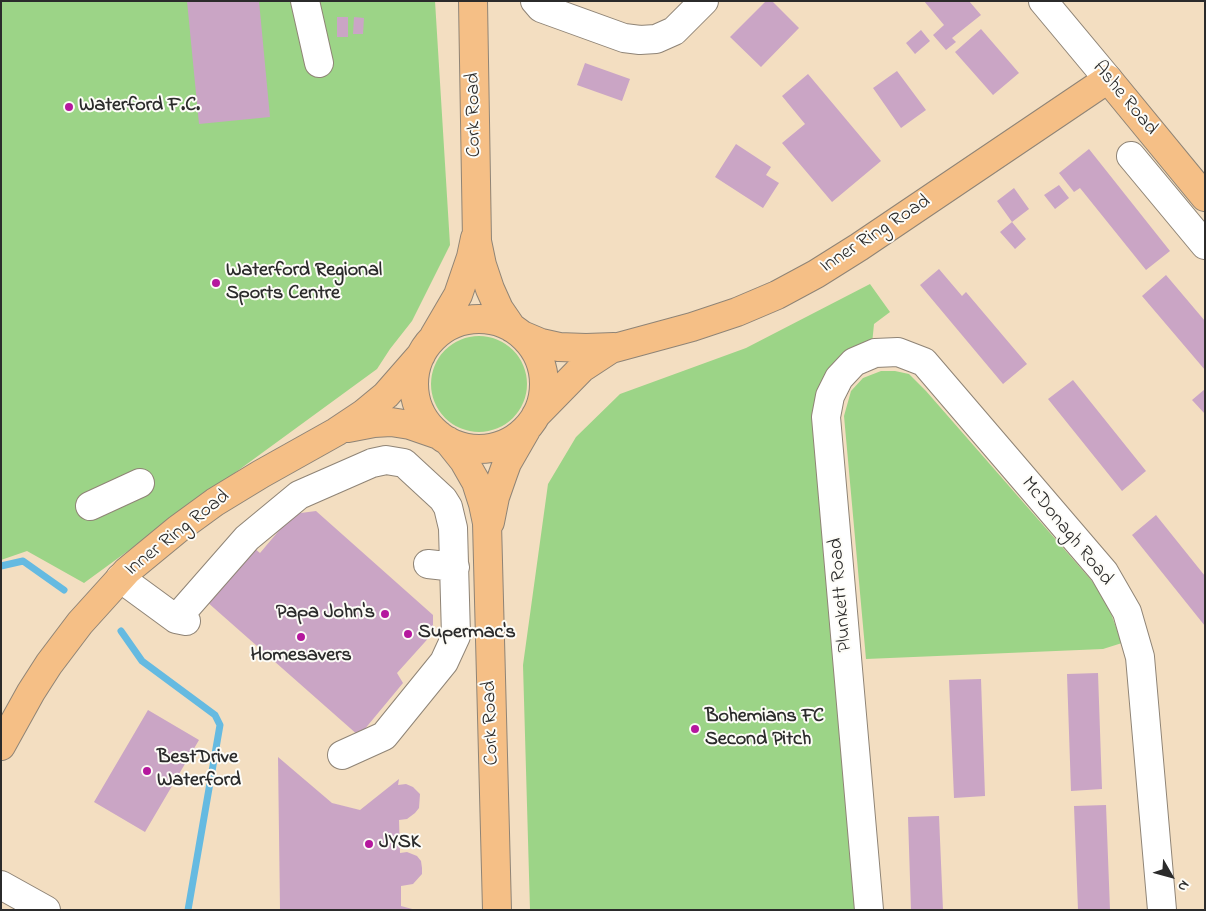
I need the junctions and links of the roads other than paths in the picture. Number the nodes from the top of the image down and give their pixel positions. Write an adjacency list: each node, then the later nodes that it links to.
1 (306, 1): 6 (street)
2 (472, 1): 10 (main road, Cork Road)
3 (535, 1): 4 (street)
4 (704, 1)
5 (1043, 1): 7 (street, Ashe Road)
6 (319, 63)
7 (1108, 79): 9 (main road, Ashe Road); 13 (main road, Inner Ring Road)
8 (1130, 156): 11 (street)
9 (1205, 196)
10 (476, 229): 12 (main road); 14 (main road)
11 (1202, 234)
12 (517, 332): 13 (main road, Inner Ring Road); 14 (main road); 16 (main road)
13 (622, 345): 16 (main road, Inner Ring Road)
14 (427, 346): 17 (main road, Inner Ring Road); 18 (main road)
15 (924, 362): 30 (street, Plunkett Road); 31 (street, McDonagh Road)
16 (532, 420): 18 (main road); 21 (main road)
17 (336, 432): 18 (main road, Inner Ring Road); 24 (main road, Inner Ring Road)
18 (443, 438): 21 (main road)
19 (140, 483): 20 (street)
20 (90, 506)
21 (488, 536): 29 (main road, Cork Road)
22 (428, 564): 23 (street)
23 (454, 568): 24 (street); 26 (street)
24 (120, 578): 25 (main road, Inner Ring Road)
25 (1, 746)
26 (342, 755)
27 (1, 885): 28 (street)
28 (46, 910)
29 (497, 910)
30 (869, 910)
31 (1162, 910)

